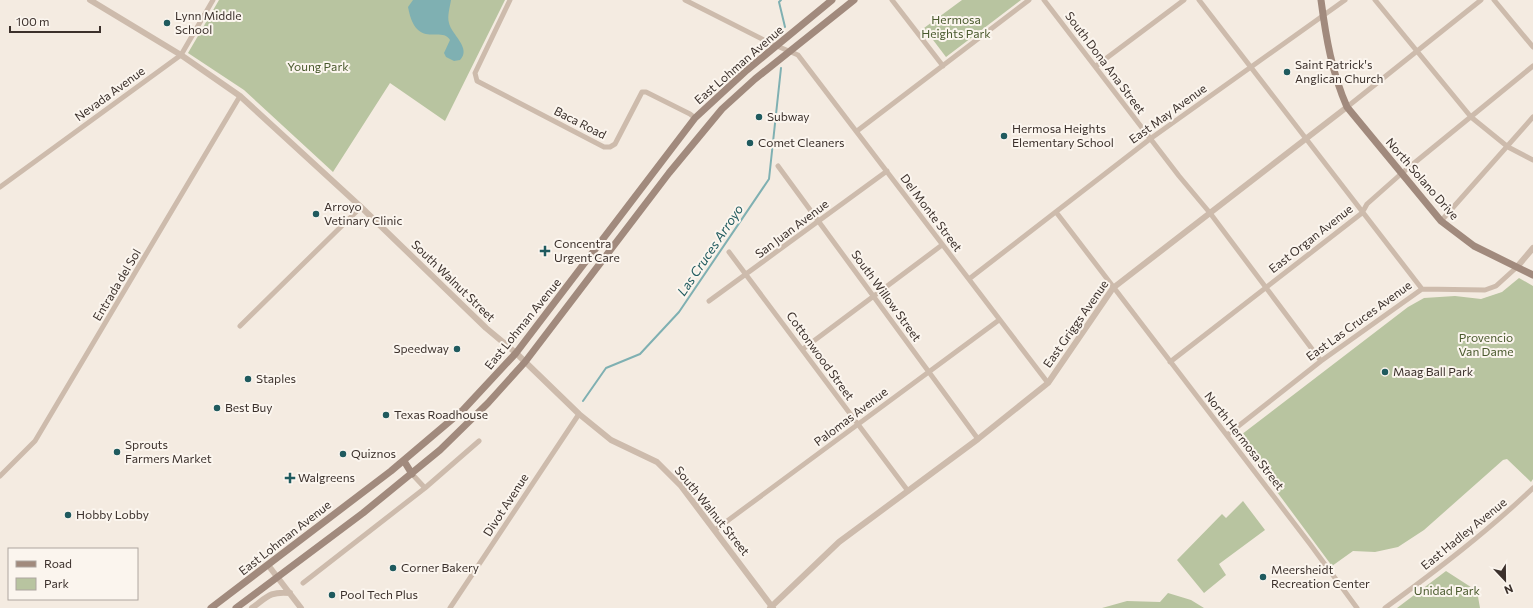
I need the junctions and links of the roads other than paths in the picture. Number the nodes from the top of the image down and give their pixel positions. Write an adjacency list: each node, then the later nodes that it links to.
1 (90, 0): 22 (street, South Walnut Street)
2 (213, 0): 22 (street, Nevada Avenue)
3 (510, 0): 31 (street, Baca Road)
4 (685, 0): 18 (street)
5 (832, 0): 18 (main road, East Lohman Avenue)
6 (854, 0): 20 (main road, East Lohman Avenue)
7 (892, 0): 23 (street)
8 (1029, 0): 23 (street)
9 (1044, 0): 24 (street, South Dona Ana Street)
10 (1184, 0): 24 (street)
11 (1199, 0): 26 (street)
12 (1321, 0): 17 (main road, North Solano Drive)
13 (1345, 0): 17 (street, East May Avenue)
14 (1375, 0): 21 (street)
15 (1481, 0): 21 (street, East Griggs Avenue)
16 (1494, 0): 19 (street)
17 (1323, 16): 26 (street, East May Avenue); 28 (main road, North Solano Drive)
18 (778, 45): 20 (street); 31 (main road, East Lohman Avenue)
19 (1533, 47)
20 (790, 51): 32 (street, Del Monte Street); 64 (main road, East Lohman Avenue)
21 (1418, 52): 28 (street, East Griggs Avenue); 29 (street)
22 (181, 55): 27 (street, South Walnut Street); 40 (street, Nevada Avenue)
23 (943, 66): 32 (street)
24 (1096, 66): 33 (street, South Dona Ana Street)
25 (1533, 66): 29 (street, East Organ Avenue)
26 (1249, 67): 33 (street, East May Avenue); 34 (street)
27 (240, 96): 41 (street, South Walnut Street); 77 (street, Entrada del Sol)
28 (1347, 107): 34 (street, East Griggs Avenue); 39 (main road, North Solano Drive)
29 (1472, 117): 35 (street); 39 (street, East Organ Avenue)
30 (1533, 117): 35 (street)
31 (695, 118): 62 (main road, East Lohman Avenue)
32 (858, 131): 38 (street, Del Monte Street)
33 (1150, 139): 42 (street, East May Avenue); 44 (street, South Dona Ana Street)
34 (1305, 139): 43 (street); 44 (street, East Griggs Avenue)
35 (1508, 146): 36 (street); 46 (street)
36 (1533, 160)
37 (778, 166): 45 (street, South Willow Street)
38 (887, 171): 45 (street, San Juan Avenue); 47 (street, Del Monte Street)
39 (1402, 174): 43 (street, East Organ Avenue); 46 (main road, North Solano Drive)
40 (0, 187)
41 (361, 207): 60 (street); 62 (street, South Walnut Street)
42 (1056, 212): 53 (street, East May Avenue); 55 (street, North Hermosa Street)
43 (1362, 213): 54 (street, East Organ Avenue); 56 (street)
44 (1210, 214): 54 (street, South Dona Ana Street); 55 (street, East Griggs Avenue)
45 (818, 221): 51 (street, San Juan Avenue); 57 (street, South Willow Street)
46 (1441, 221): 50 (main road, North Solano Drive)
47 (942, 245): 53 (street, Del Monte Street); 57 (street)
48 (1533, 248): 50 (street, East Las Cruces Avenue)
49 (729, 252): 51 (street, Cottonwood Street)
50 (1517, 267): 52 (main road, North Solano Drive); 56 (street, East Las Cruces Avenue)
51 (747, 275): 58 (street, San Juan Avenue); 61 (street, Cottonwood Street)
52 (1533, 275)
53 (969, 279): 59 (street, Del Monte Street)
54 (1266, 286): 63 (street, South Dona Ana Street); 65 (street, East Organ Avenue)
55 (1113, 288): 65 (street, North Hermosa Street); 67 (street, East Griggs Avenue)
56 (1422, 289): 63 (street, East Las Cruces Avenue)
57 (875, 296): 61 (street); 66 (street, South Willow Street)
58 (709, 301)
59 (999, 320): 66 (street, Palomas Avenue); 67 (street, Del Monte Street)
60 (240, 326)
61 (803, 349): 71 (street, Cottonwood Street)
62 (516, 353): 64 (street, South Walnut Street); 68 (main road, East Lohman Avenue)
63 (1321, 361): 72 (street, East Las Cruces Avenue)
64 (525, 362): 69 (street, South Walnut Street); 70 (main road, East Lohman Avenue)
65 (1170, 362): 72 (street, North Hermosa Street)
66 (929, 372): 71 (street, Palomas Avenue); 73 (street, South Willow Street)
67 (1048, 383): 73 (street, East Griggs Avenue)
68 (463, 410): 70 (main road); 75 (main road, East Lohman Avenue)
69 (579, 414): 81 (street, South Walnut Street); 90 (street, Divot Avenue)
70 (473, 418): 76 (main road, East Lohman Avenue)
71 (858, 424): 80 (street, Cottonwood Street); 81 (street, Palomas Avenue)
72 (1226, 435): 92 (street, North Hermosa Street)
73 (978, 439): 80 (street, East Griggs Avenue)
74 (479, 441): 78 (street)
75 (404, 461): 76 (main road); 82 (main road, East Lohman Avenue)
76 (412, 474): 78 (street); 83 (main road, East Lohman Avenue)
77 (0, 476)
78 (425, 488): 84 (street)
79 (1533, 488): 93 (street, East Hadley Avenue)
80 (908, 491): 91 (street, East Griggs Avenue)
81 (715, 530): 91 (street, South Walnut Street)
82 (268, 565): 83 (street); 86 (main road, East Lohman Avenue)
83 (278, 578): 85 (street); 87 (main road, East Lohman Avenue)
84 (303, 582)
85 (290, 593): 88 (street); 89 (street)
86 (211, 608)
87 (236, 608)
88 (252, 608)
89 (301, 608)
90 (450, 608)
91 (772, 608)
92 (1357, 608)
93 (1386, 608)

